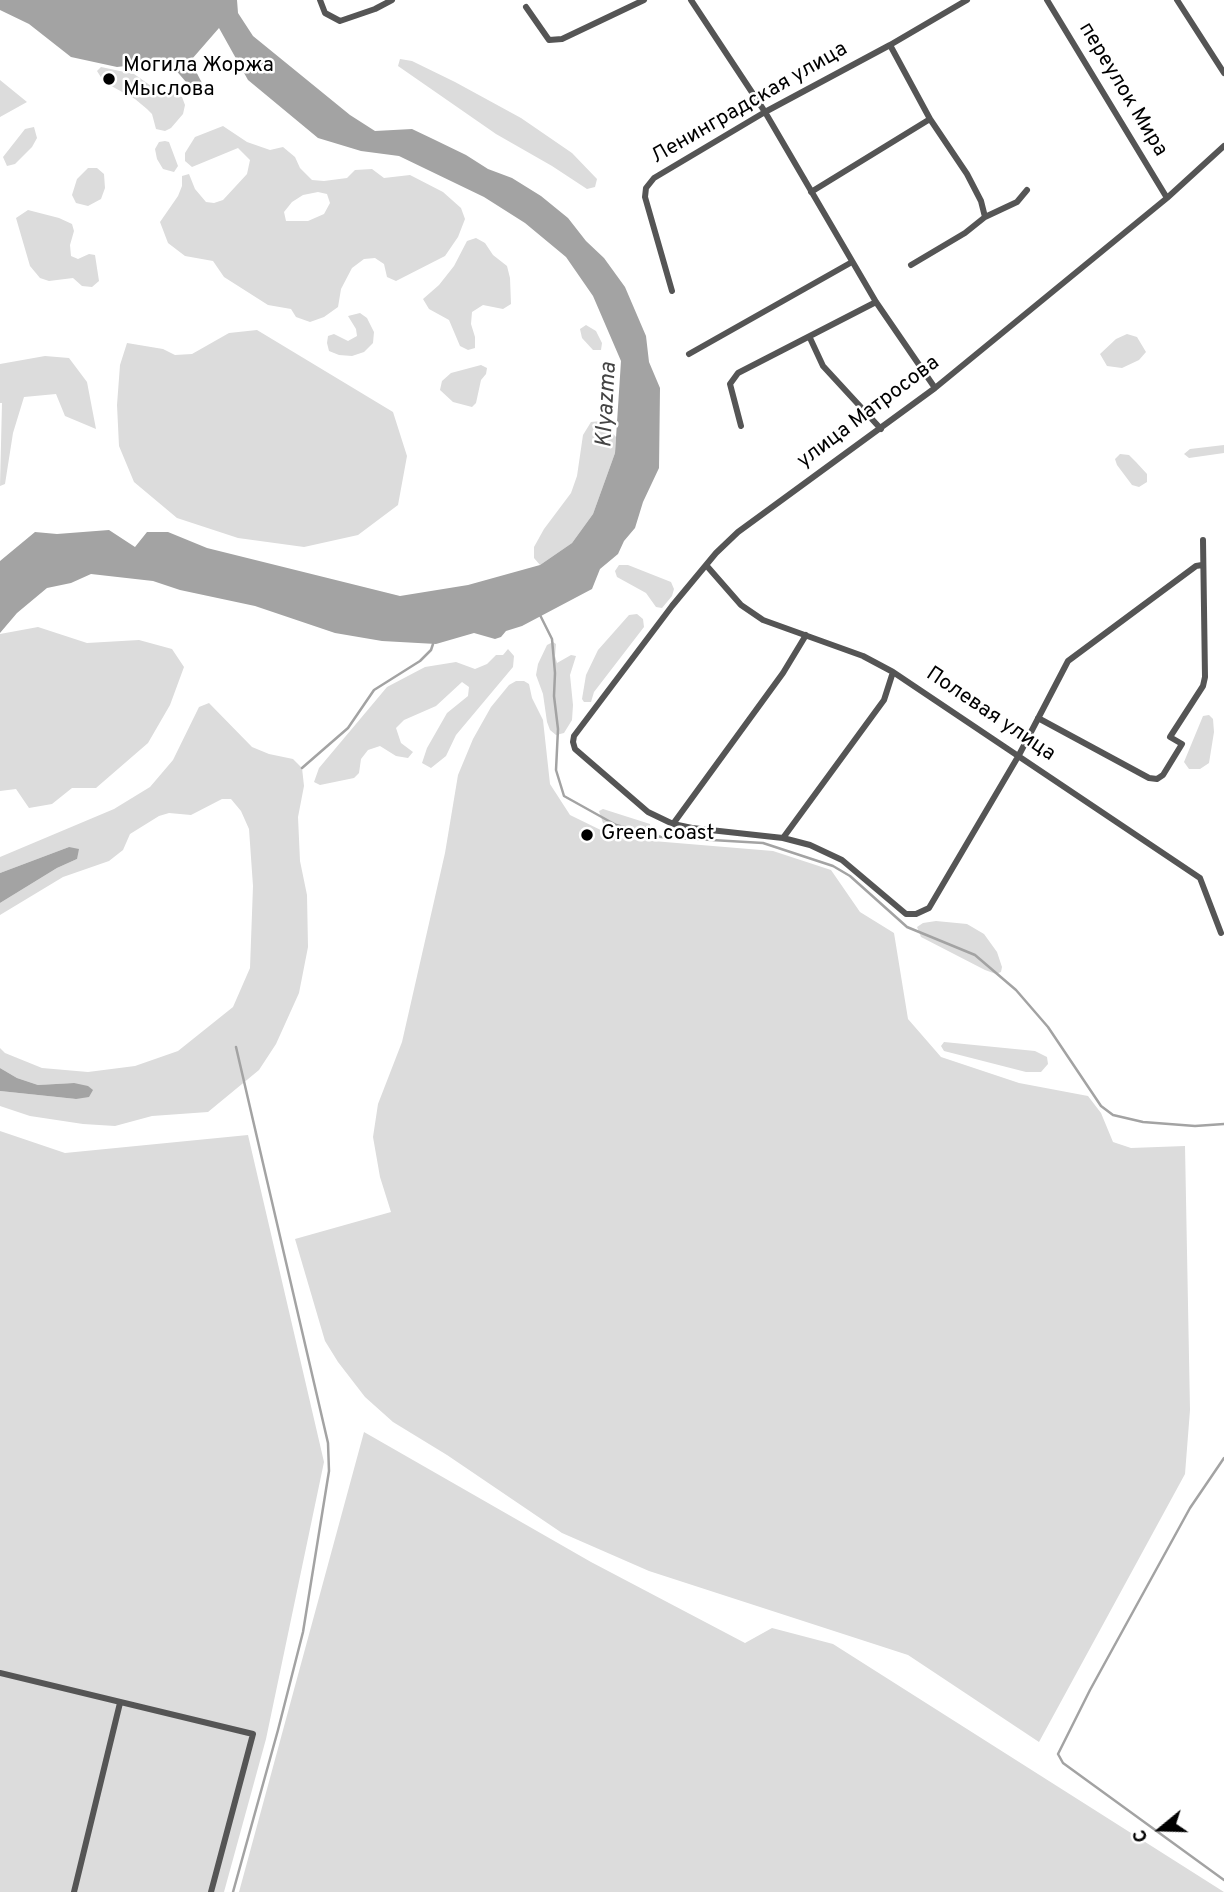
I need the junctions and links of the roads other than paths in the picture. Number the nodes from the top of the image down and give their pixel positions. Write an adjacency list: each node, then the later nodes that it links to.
1 (320, 0): 2 (street)
2 (392, 0)
3 (644, 0): 8 (street)
4 (691, 0): 11 (street)
5 (967, 0): 9 (street, Ленинградская улица)
6 (1047, 0): 16 (street, переулок Мира)
7 (1177, 0): 10 (street)
8 (526, 7)
9 (890, 45): 11 (street, Ленинградская улица); 12 (street)
10 (1224, 73)
11 (765, 112): 15 (street); 20 (street, Ленинградская улица)
12 (930, 119): 15 (street); 17 (street)
13 (1224, 146): 16 (street, улица Матросова)
14 (1027, 190): 17 (street)
15 (811, 192): 18 (street)
16 (1167, 198): 24 (street, улица Матросова)
17 (985, 217): 19 (street)
18 (852, 262): 21 (street); 23 (street)
19 (911, 265)
20 (672, 291)
21 (876, 302): 22 (street); 24 (street)
22 (810, 338): 25 (street); 26 (street)
23 (689, 354)
24 (935, 388): 26 (street, улица Матросова)
25 (741, 426)
26 (881, 429): 28 (street, улица Матросова)
27 (1203, 540): 29 (street)
28 (706, 565): 30 (street, Полевая улица); 34 (street, улица Матросова)
29 (1202, 565): 32 (street); 32 (street)
30 (806, 635): 31 (street, Полевая улица); 34 (street)
31 (893, 672): 33 (street, Полевая улица); 35 (street)
32 (1038, 718): 33 (street)
33 (1019, 755): 35 (street); 36 (street, Полевая улица)
34 (673, 824): 35 (street)
35 (783, 838)
36 (1221, 933)
37 (0, 1673): 38 (street)
38 (120, 1703): 39 (street); 40 (street)
39 (74, 1892)
40 (211, 1892)

